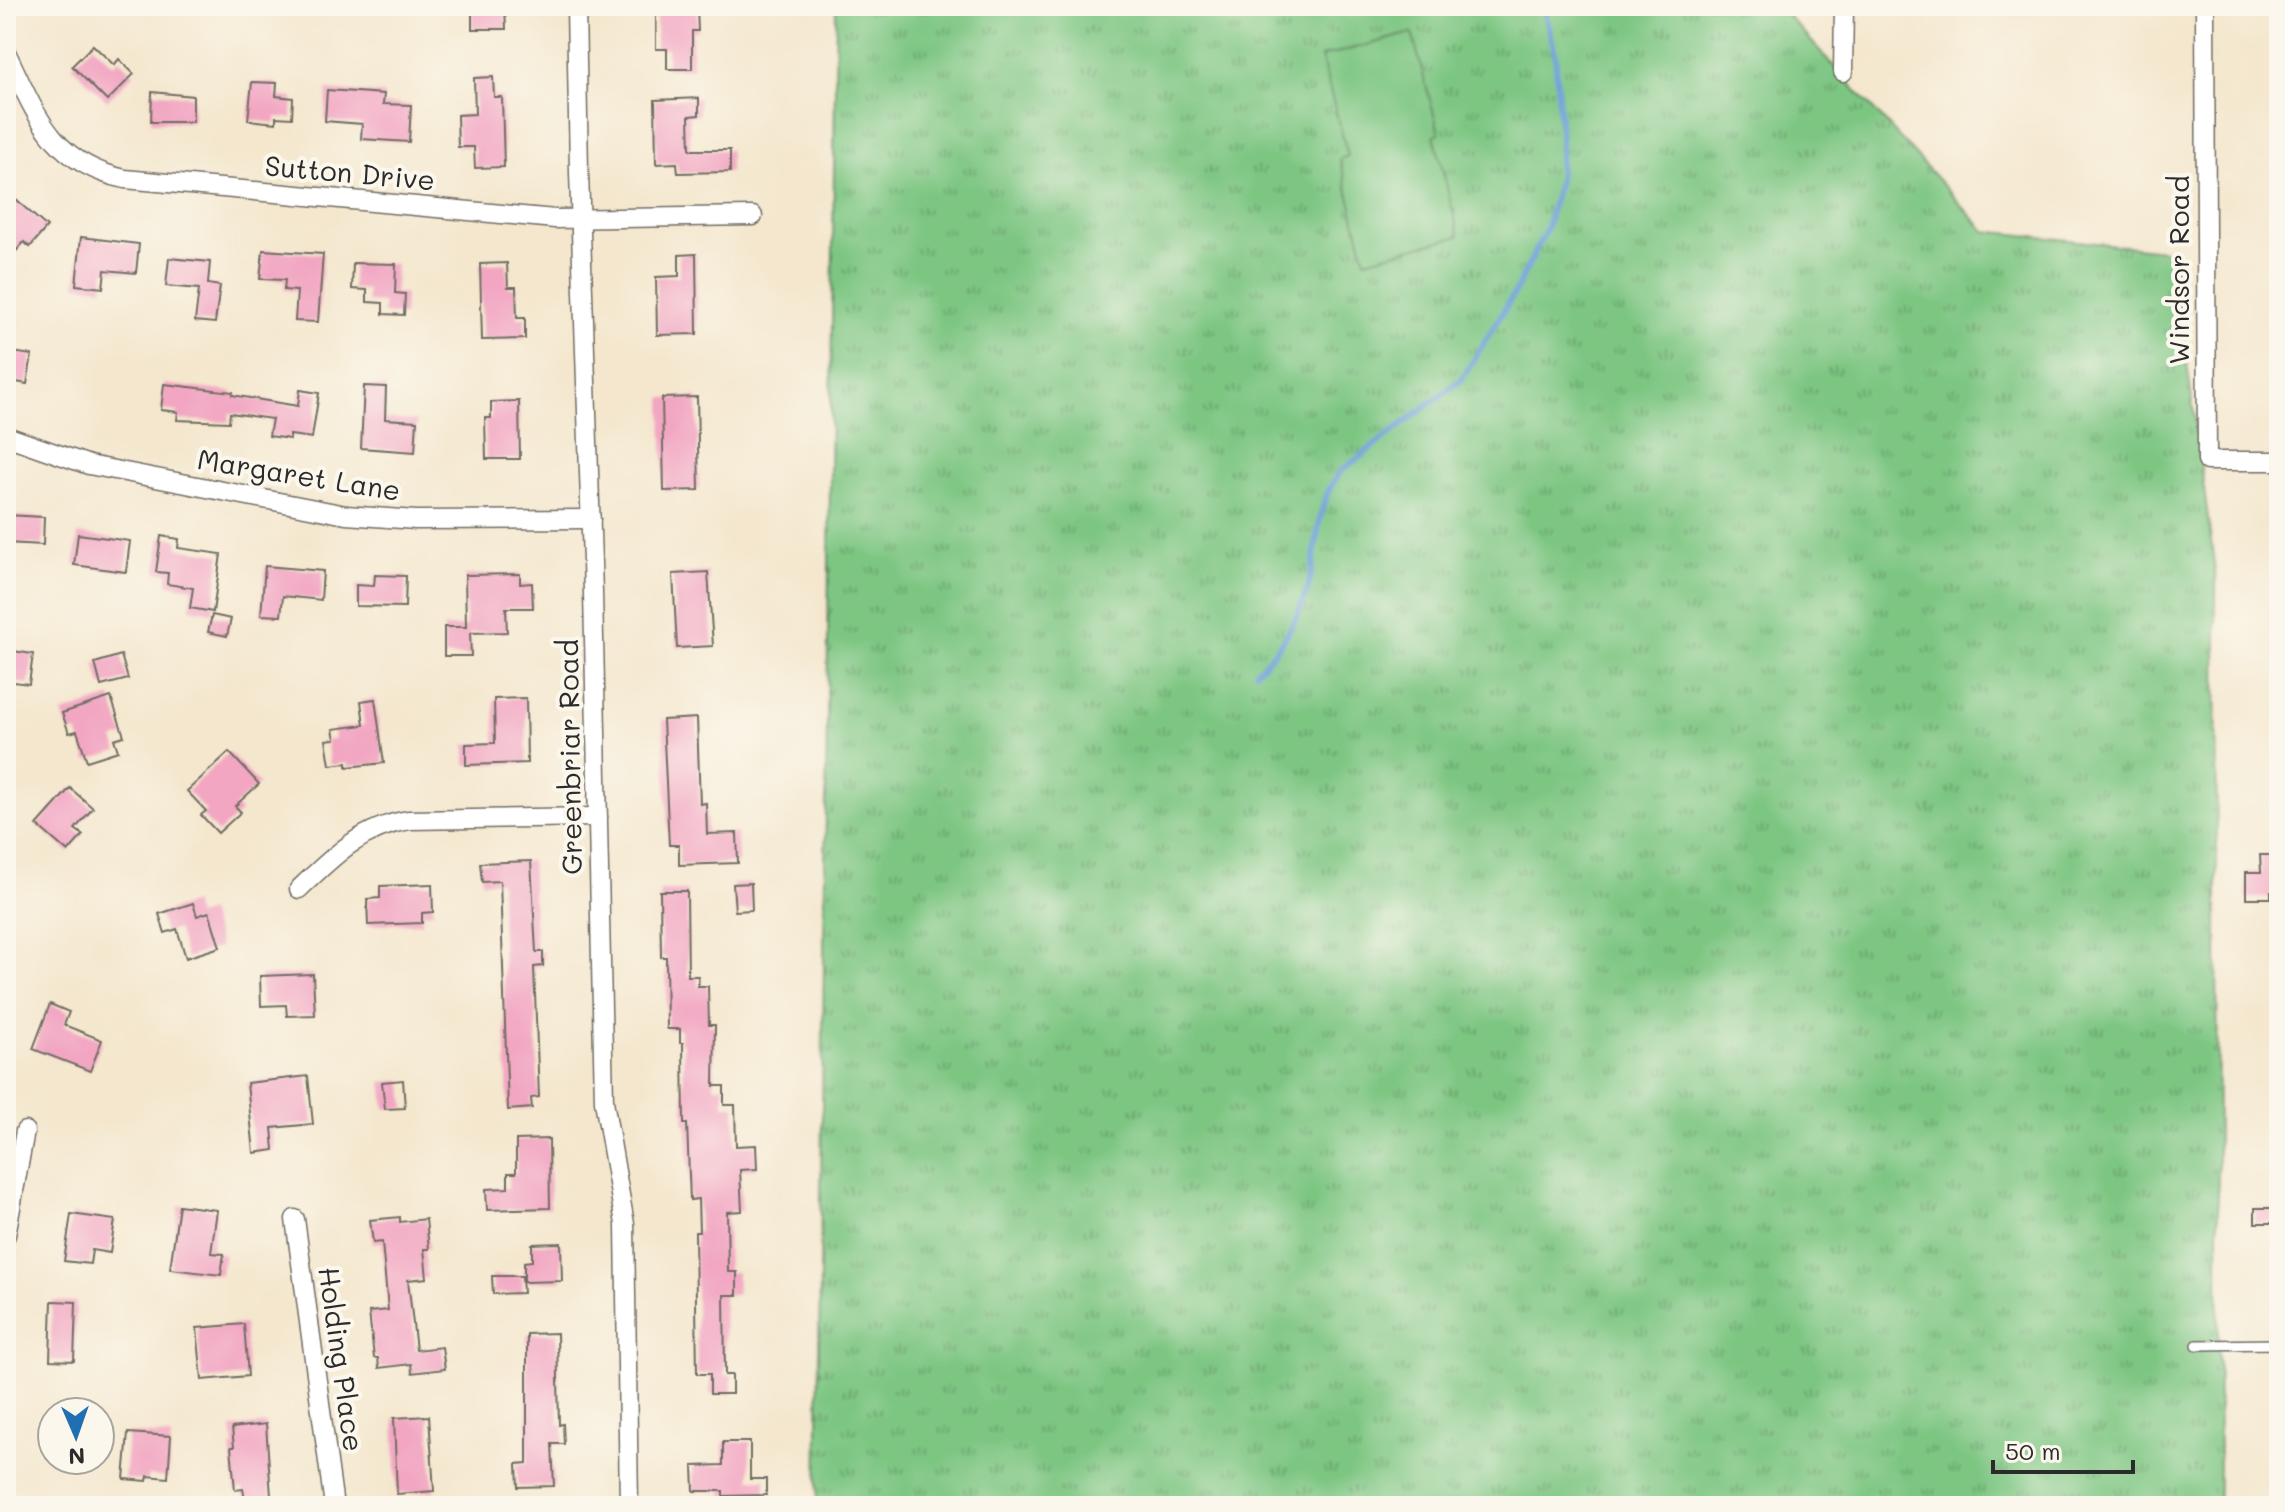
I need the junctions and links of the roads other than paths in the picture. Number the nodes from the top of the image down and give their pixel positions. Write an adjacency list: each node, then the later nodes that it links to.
1 (576, 6): 7 (street, Greenbriar Road)
2 (1844, 6): 5 (street)
3 (2205, 6): 9 (street, Windsor Road)
4 (6, 52): 7 (street, Sutton Drive)
5 (1843, 72)
6 (753, 216): 7 (street, Sutton Drive)
7 (581, 219): 10 (street, Greenbriar Road)
8 (6, 436): 10 (street, Margaret Lane)
9 (2279, 461)
10 (591, 519): 11 (street, Greenbriar Road)
11 (598, 817): 12 (street); 19 (street, Greenbriar Road)
12 (299, 889)
13 (25, 1131): 15 (street)
14 (295, 1219): 18 (street, Holding Place)
15 (6, 1235)
16 (2279, 1344): 17 (lane)
17 (2197, 1345)
18 (334, 1506)
19 (629, 1506)

